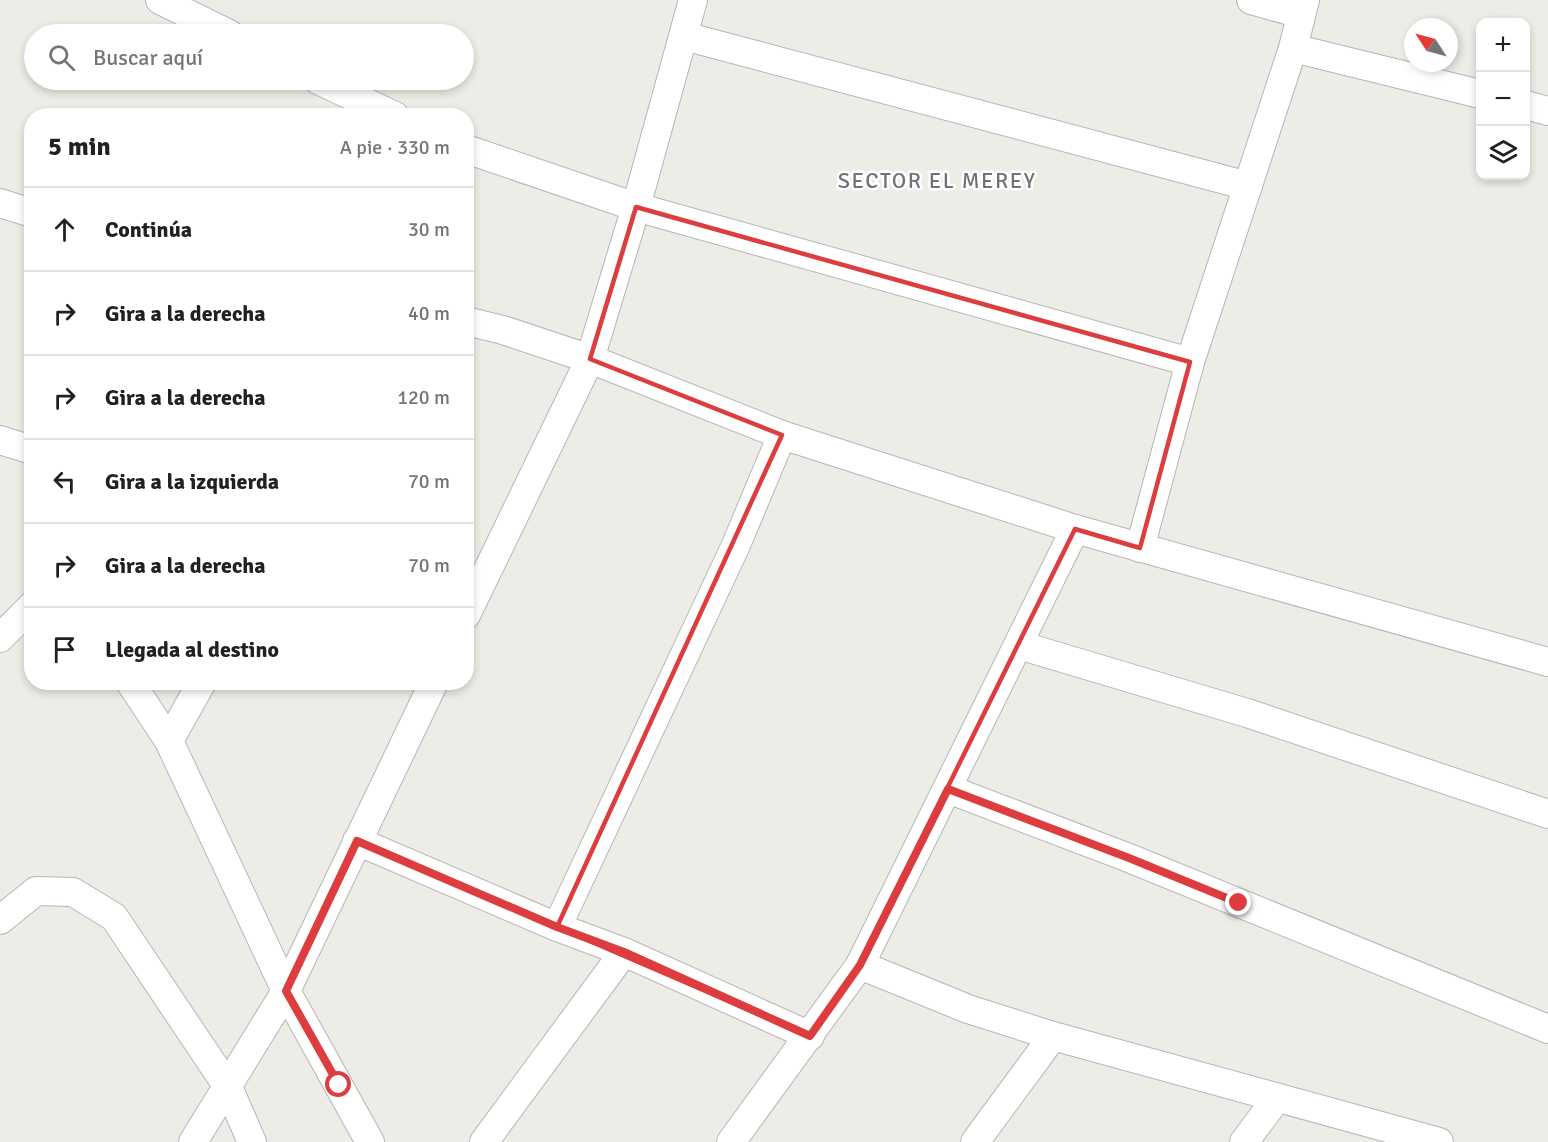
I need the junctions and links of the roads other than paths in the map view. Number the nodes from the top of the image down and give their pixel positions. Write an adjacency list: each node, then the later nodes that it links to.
1 (160, 0): 5 (street)
2 (693, 0): 6 (street)
3 (1251, 0): 4 (street)
4 (1303, 7): 7 (street)
5 (208, 24)
6 (684, 36): 14 (street); 16 (street)
7 (1293, 48): 9 (street); 14 (street)
8 (339, 90): 11 (street)
9 (1476, 93)
10 (1530, 106): 12 (street)
11 (378, 108)
12 (1548, 111)
13 (474, 152): 16 (street)
14 (1248, 186): 20 (street)
15 (0, 202): 17 (street)
16 (636, 207): 19 (street); 20 (street)
17 (24, 210)
18 (474, 323): 19 (street)
19 (590, 359): 21 (street); 26 (street)
20 (1190, 362): 25 (street)
21 (782, 435): 24 (street); 39 (street)
22 (0, 440): 23 (street)
23 (24, 448)
24 (1075, 529): 25 (street); 29 (street)
25 (1140, 548): 30 (street)
26 (474, 598)
27 (24, 614): 28 (street)
28 (0, 638)
29 (1019, 645): 35 (street); 36 (street)
30 (1548, 662)
31 (135, 690): 34 (street)
32 (198, 690): 34 (street)
33 (430, 690): 37 (street)
34 (169, 741): 42 (street)
35 (948, 789): 41 (street); 43 (street)
36 (1548, 814)
37 (357, 841): 39 (street); 42 (street)
38 (0, 920): 46 (street)
39 (557, 927): 40 (street)
40 (624, 952): 44 (street); 51 (street)
41 (860, 965): 44 (street); 45 (street)
42 (286, 991): 46 (street); 50 (street)
43 (1548, 1029)
44 (810, 1036): 52 (street)
45 (1053, 1036): 47 (street); 53 (street)
46 (228, 1087): 48 (street); 49 (street)
47 (1277, 1098): 54 (street); 55 (street)
48 (193, 1142)
49 (252, 1142)
50 (370, 1142)
51 (484, 1142)
52 (731, 1142)
53 (975, 1142)
54 (1244, 1142)
55 (1438, 1142)

